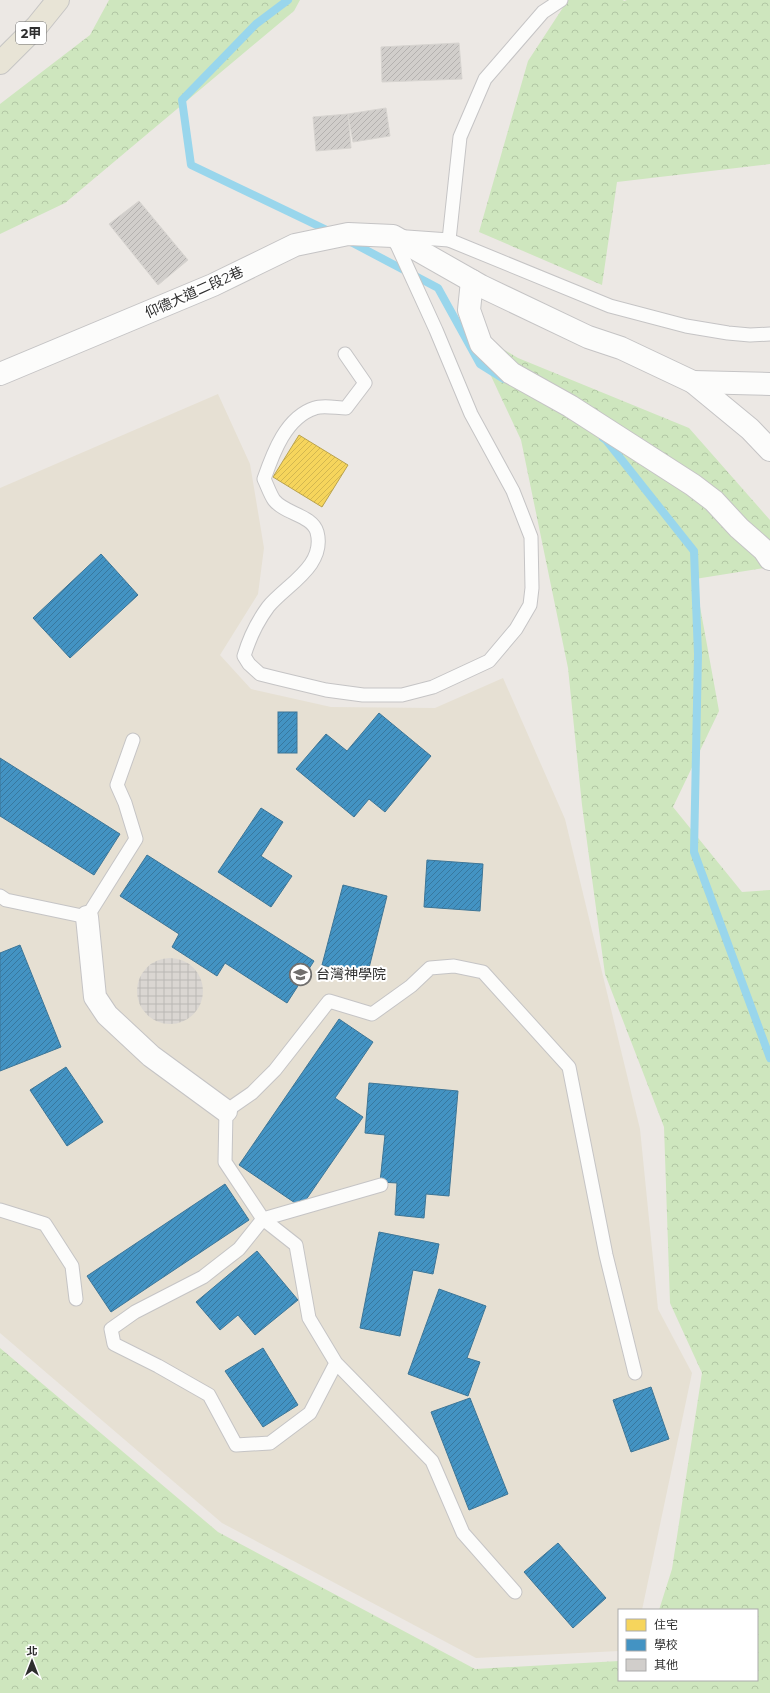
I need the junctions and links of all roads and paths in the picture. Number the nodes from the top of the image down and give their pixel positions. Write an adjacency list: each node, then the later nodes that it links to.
1 (58, 0): 3 (main road, 2甲)
2 (561, 0): 5 (lane)
3 (0, 63)
4 (393, 236): 5 (lane); 6 (street); 8 (lane); 9 (street, 仰德大道二段2巷)
5 (449, 240): 7 (lane)
6 (472, 280): 10 (street); 13 (street)
7 (770, 334)
8 (344, 354)
9 (0, 374)
10 (693, 382): 11 (street); 12 (street)
11 (770, 384)
12 (770, 450)
13 (770, 559)
14 (133, 740): 16 (lane)
15 (0, 896): 16 (lane)
16 (88, 917): 17 (street)
17 (226, 1111): 20 (lane); 23 (lane)
18 (381, 1185): 20 (lane)
19 (0, 1210): 21 (lane)
20 (263, 1219): 22 (lane); 22 (lane)
21 (76, 1299)
22 (336, 1363): 24 (lane)
23 (635, 1374)
24 (515, 1592)

